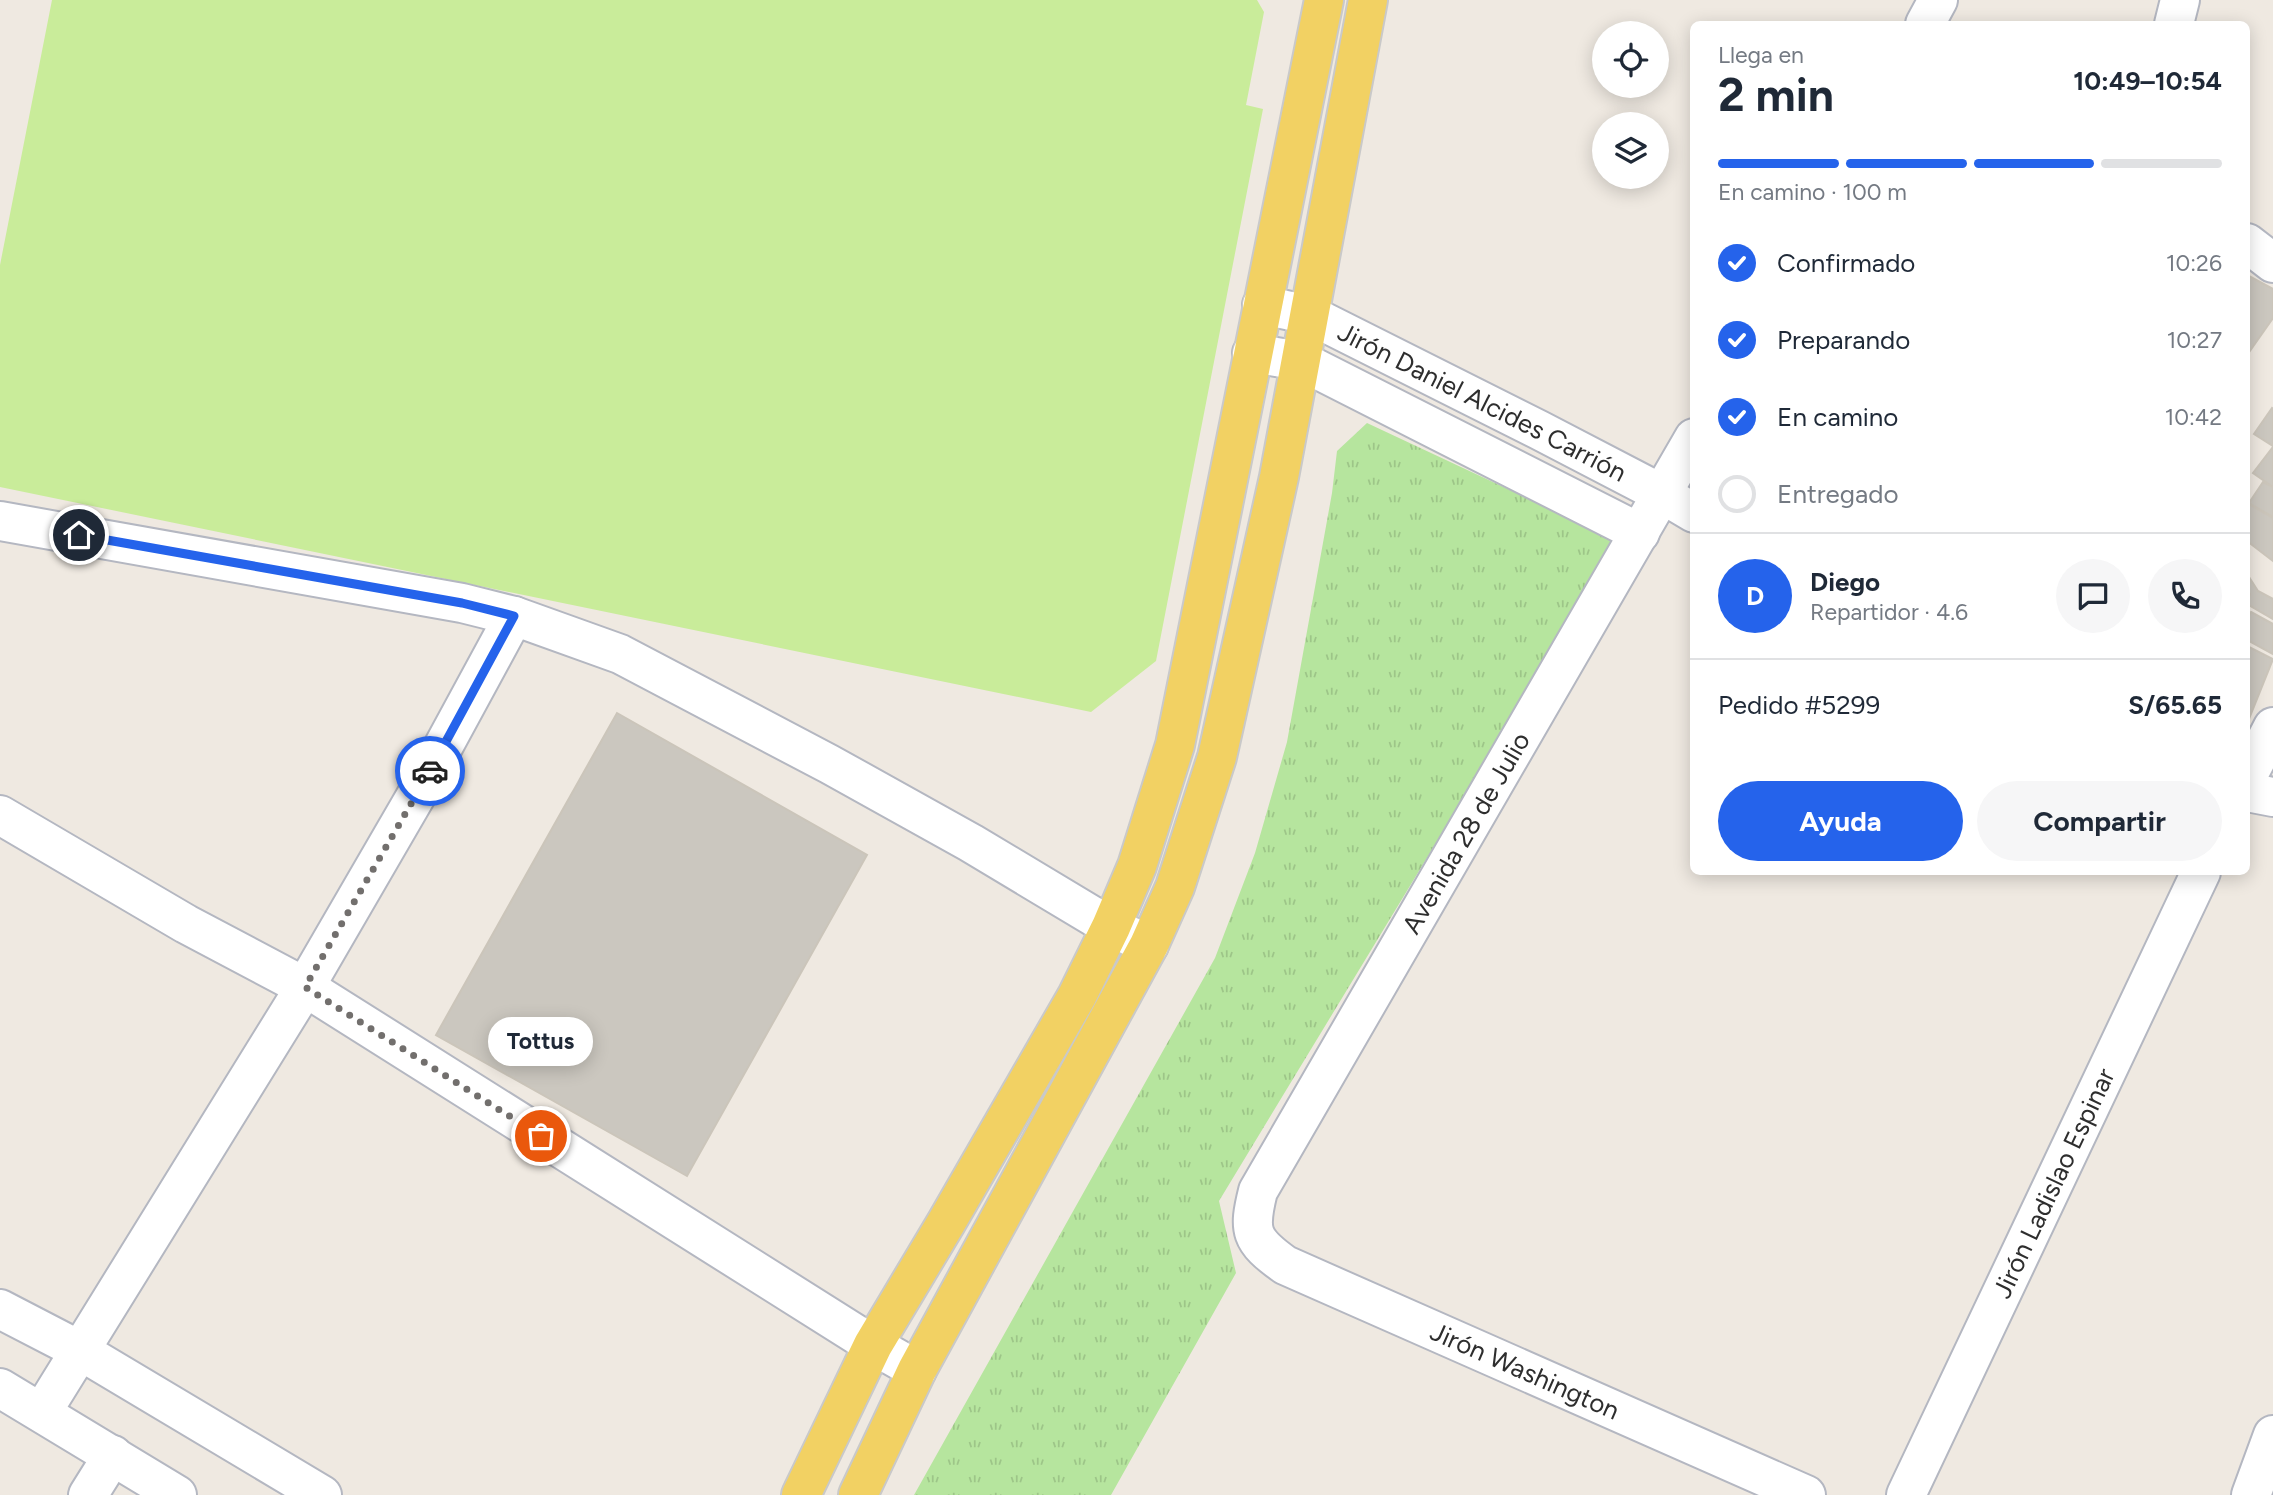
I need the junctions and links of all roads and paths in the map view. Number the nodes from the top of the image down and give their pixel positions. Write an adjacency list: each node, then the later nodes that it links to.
1 (1324, 0): 9 (main road)
2 (1368, 0): 10 (main road)
3 (1938, 0): 5 (street)
4 (2180, 0): 6 (street)
5 (1927, 21)
6 (2175, 21)
7 (2250, 245): 8 (street)
8 (2273, 263)
9 (1262, 305): 10 (street, Jirón Daniel Alcides Carrión); 11 (main road)
10 (1310, 315): 12 (main road); 14 (street, Jirón Daniel Alcides Carrión)
11 (1252, 353): 12 (street, Jirón Daniel Alcides Carrión); 24 (main road)
12 (1301, 361): 16 (street, Jirón Daniel Alcides Carrión); 25 (main road)
13 (1690, 454): 14 (street, Avenida 28 de Julio)
14 (1678, 503): 16 (street, Avenida 28 de Julio)
15 (0, 521): 17 (street)
16 (1640, 533): 27 (street, Avenida 28 de Julio)
17 (514, 616): 24 (street); 26 (street)
18 (2273, 727): 19 (street)
19 (2250, 771)
20 (2250, 793): 21 (street)
21 (2273, 797)
22 (0, 816): 26 (street)
23 (2201, 875): 42 (street, Jirón Ladislao Espinar)
24 (1111, 927): 25 (street); 29 (main road)
25 (1149, 945): 31 (main road)
26 (305, 987): 29 (street); 30 (street)
27 (1254, 1233): 41 (street, Jirón Washington)
28 (0, 1310): 30 (street)
29 (873, 1345): 31 (street); 39 (main road)
30 (79, 1350): 33 (street); 38 (street)
31 (917, 1370): 40 (main road)
32 (0, 1388): 33 (street)
33 (42, 1412): 35 (street)
34 (2273, 1435): 43 (street)
35 (113, 1455): 36 (street); 37 (street)
36 (88, 1495)
37 (177, 1495)
38 (322, 1495)
39 (800, 1495)
40 (858, 1495)
41 (1806, 1495)
42 (1906, 1495)
43 (2252, 1495)

